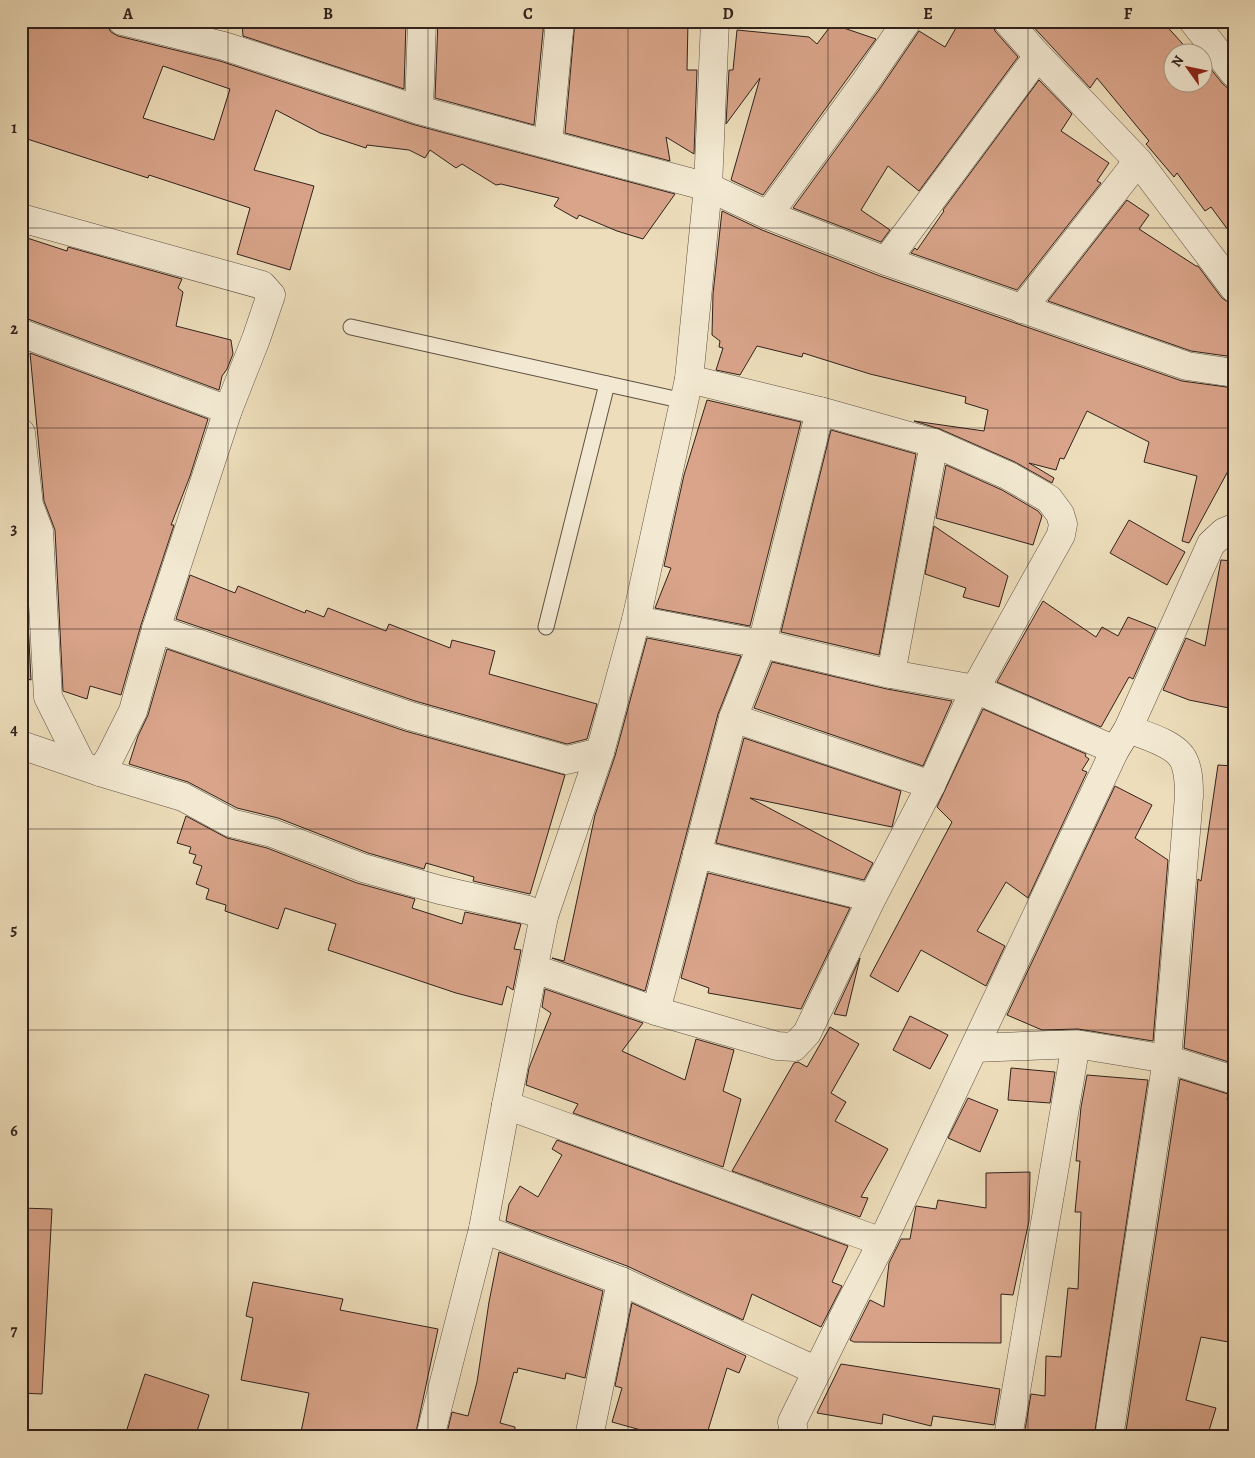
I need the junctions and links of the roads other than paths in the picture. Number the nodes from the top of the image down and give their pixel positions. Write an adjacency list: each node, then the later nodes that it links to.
1 (122, 21): 8 (street)
2 (422, 21): 11 (street)
3 (560, 21): 12 (street)
4 (714, 21): 14 (street)
5 (907, 21): 15 (street)
6 (1007, 21): 9 (street)
7 (1193, 21): 10 (street)
8 (222, 34): 11 (street)
9 (1038, 56): 13 (street); 17 (street)
10 (1234, 72)
11 (419, 110): 12 (street)
12 (548, 144): 14 (street)
13 (1138, 161): 18 (street); 19 (street)
14 (708, 187): 15 (street); 24 (street)
15 (768, 215): 17 (street)
16 (21, 218): 25 (street)
17 (886, 261): 19 (street)
18 (1234, 288)
19 (1022, 309): 22 (street)
20 (350, 327): 23 (lane)
21 (21, 333): 25 (street)
22 (1234, 373)
23 (607, 384): 24 (lane); 31 (lane)
24 (686, 390): 26 (street); 30 (street)
25 (228, 410): 32 (street)
26 (820, 410): 28 (street); 33 (street)
27 (21, 433): 40 (street)
28 (934, 444): 34 (street); 35 (street)
29 (1234, 528): 37 (street)
30 (636, 620): 33 (street); 39 (street)
31 (546, 627)
32 (156, 629): 39 (street); 40 (street)
33 (762, 644): 34 (street); 36 (street)
34 (890, 674): 35 (street)
35 (975, 689): 37 (street); 41 (street)
36 (733, 718): 41 (street); 42 (street)
37 (1121, 739): 48 (street); 49 (street)
38 (21, 745): 40 (street)
39 (600, 752): 44 (street)
40 (91, 768): 44 (street)
41 (932, 785): 43 (street)
42 (697, 854): 43 (street); 46 (street)
43 (872, 898): 46 (street)
44 (544, 916): 45 (street)
45 (535, 969): 46 (street); 51 (street)
46 (656, 1012)
47 (1076, 1044): 48 (street); 49 (street); 59 (street)
48 (975, 1048): 53 (street)
49 (1167, 1059): 50 (street); 60 (street)
50 (1234, 1080)
51 (506, 1105): 52 (street); 53 (street)
52 (483, 1229): 54 (street); 56 (street)
53 (882, 1242): 55 (street)
54 (621, 1281): 55 (street); 57 (street)
55 (817, 1371): 58 (street)
56 (430, 1437)
57 (589, 1437)
58 (795, 1437)
59 (1008, 1437)
60 (1108, 1437)

